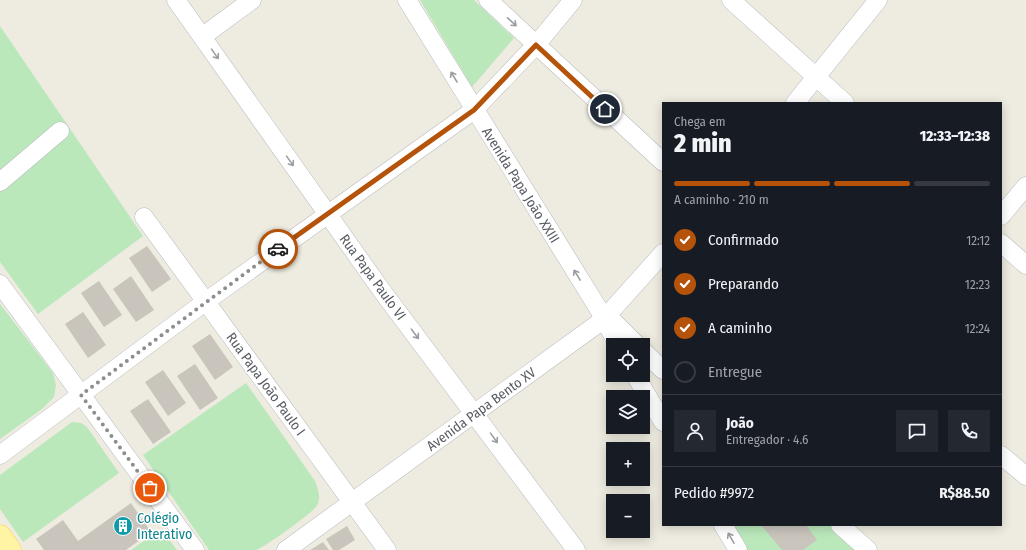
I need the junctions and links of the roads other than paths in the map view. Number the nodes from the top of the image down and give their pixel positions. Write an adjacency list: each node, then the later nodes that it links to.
1 (176, 0): 8 (street, Rua Papa Paulo VI)
2 (252, 0): 8 (street)
3 (406, 0): 13 (street, Avenida Papa João XXIII, one-way to 3)
4 (488, 0): 9 (street, one-way to 9)
5 (573, 0): 9 (street)
6 (731, 0): 10 (street)
7 (878, 0): 10 (street)
8 (203, 36): 18 (street, Rua Papa Paulo VI, one-way to 18)
9 (536, 45): 13 (street); 15 (street)
10 (817, 78): 11 (street); 12 (street)
11 (796, 102)
12 (844, 102)
13 (474, 110): 18 (street); 26 (street, Avenida Papa João XXIII, one-way to 13)
14 (60, 131): 16 (street)
15 (662, 161)
16 (0, 182)
17 (1026, 186): 19 (street)
18 (327, 213): 25 (street); 33 (street, Rua Papa Paulo VI, one-way to 33)
19 (1002, 215)
20 (144, 217): 25 (street, Rua Papa João Paulo I)
21 (1002, 244): 23 (street)
22 (662, 254): 26 (street, Avenida Papa Bento XV)
23 (1026, 265)
24 (0, 284): 32 (street)
25 (205, 302): 32 (street); 38 (street, Rua Papa João Paulo I)
26 (603, 314): 27 (street, Avenida Papa João XXIII); 28 (street); 33 (street, Avenida Papa Bento XV)
27 (615, 338)
28 (629, 338)
29 (650, 358): 30 (street)
30 (662, 369)
31 (639, 382): 34 (street)
32 (81, 395): 35 (street); 43 (street)
33 (476, 413): 38 (street, Avenida Papa Bento XV); 46 (street, Rua Papa Paulo VI, one-way to 46)
34 (662, 420)
35 (0, 455)
36 (1002, 456): 37 (street)
37 (1026, 476)
38 (353, 502): 44 (street, Avenida Papa Bento XV); 45 (street, Rua Papa João Paulo I)
39 (724, 526): 47 (street, one-way to 39)
40 (841, 526): 48 (street)
41 (0, 536): 42 (main road)
42 (10, 550)
43 (195, 550)
44 (286, 550)
45 (388, 550)
46 (576, 550)
47 (738, 550)
48 (868, 550)

